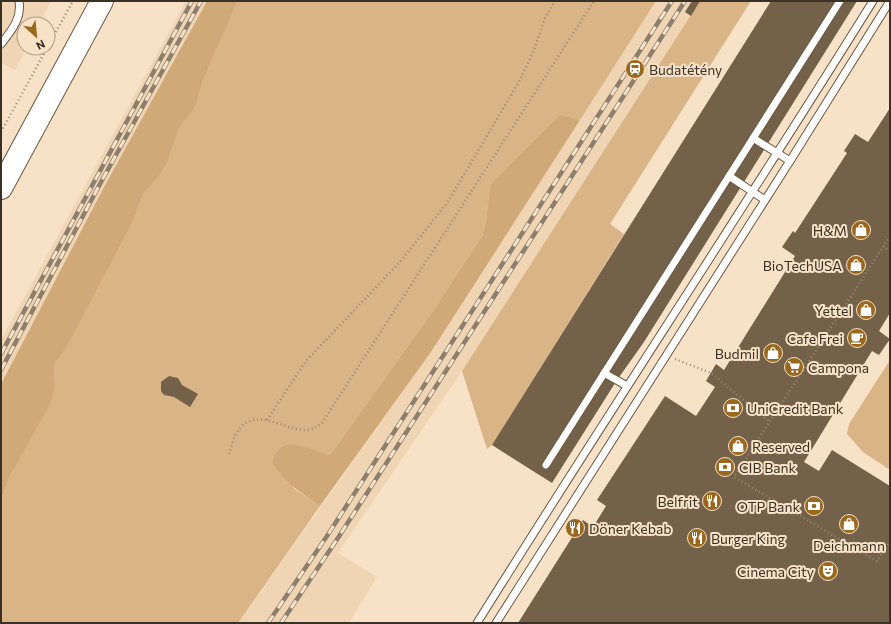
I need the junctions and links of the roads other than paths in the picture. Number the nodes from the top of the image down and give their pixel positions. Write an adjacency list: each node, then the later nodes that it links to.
1 (19, 1): 6 (lane)
2 (102, 1): 11 (main road)
3 (840, 1): 7 (lane)
4 (873, 1): 8 (lane)
5 (890, 1): 9 (lane)
6 (1, 44)
7 (753, 138): 8 (lane); 10 (lane)
8 (777, 154): 9 (lane); 12 (lane)
9 (790, 161): 13 (lane)
10 (729, 176): 12 (lane); 14 (lane)
11 (1, 188)
12 (754, 192): 13 (lane); 15 (lane)
13 (765, 200): 18 (lane)
14 (604, 373): 15 (lane); 16 (lane)
15 (626, 386): 17 (lane)
16 (546, 465)
17 (477, 623)
18 (496, 623)

